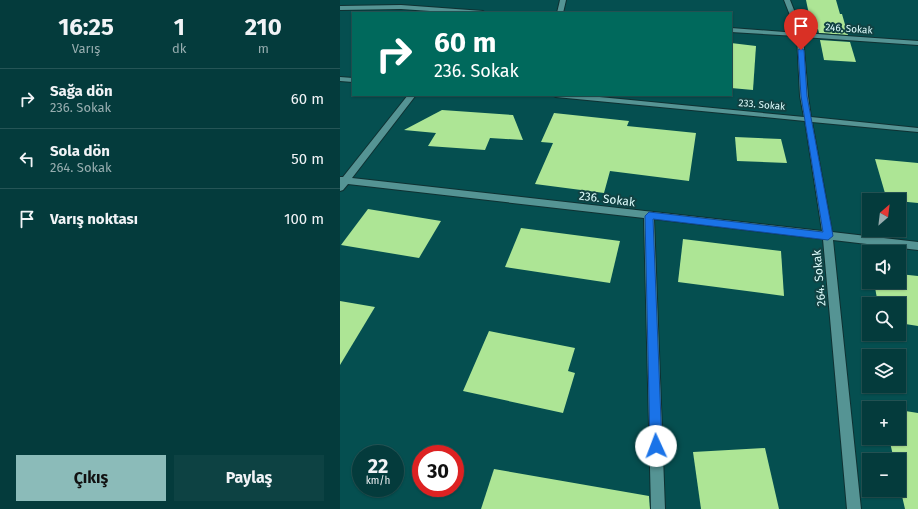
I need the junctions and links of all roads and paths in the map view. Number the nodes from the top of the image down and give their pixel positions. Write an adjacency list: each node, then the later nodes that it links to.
1 (564, 0): 5 (street)
2 (787, 0): 7 (street, 264. Sokak)
3 (340, 8): 4 (street)
4 (469, 12)
5 (560, 12)
6 (732, 30): 7 (street, 246. Sokak)
7 (800, 34): 8 (street, 246. Sokak); 13 (street, 264. Sokak)
8 (918, 43)
9 (340, 79): 10 (street)
10 (352, 80)
11 (411, 96): 15 (street)
12 (566, 96): 13 (street, 233. Sokak)
13 (808, 119): 14 (street, 233. Sokak); 18 (street, 264. Sokak)
14 (918, 130)
15 (343, 180): 16 (street); 17 (street, 236. Sokak)
16 (340, 188)
17 (649, 216): 18 (street, 236. Sokak); 20 (street)
18 (828, 236): 19 (street, 236. Sokak); 21 (street, 264. Sokak)
19 (918, 246)
20 (658, 509)
21 (854, 509)

